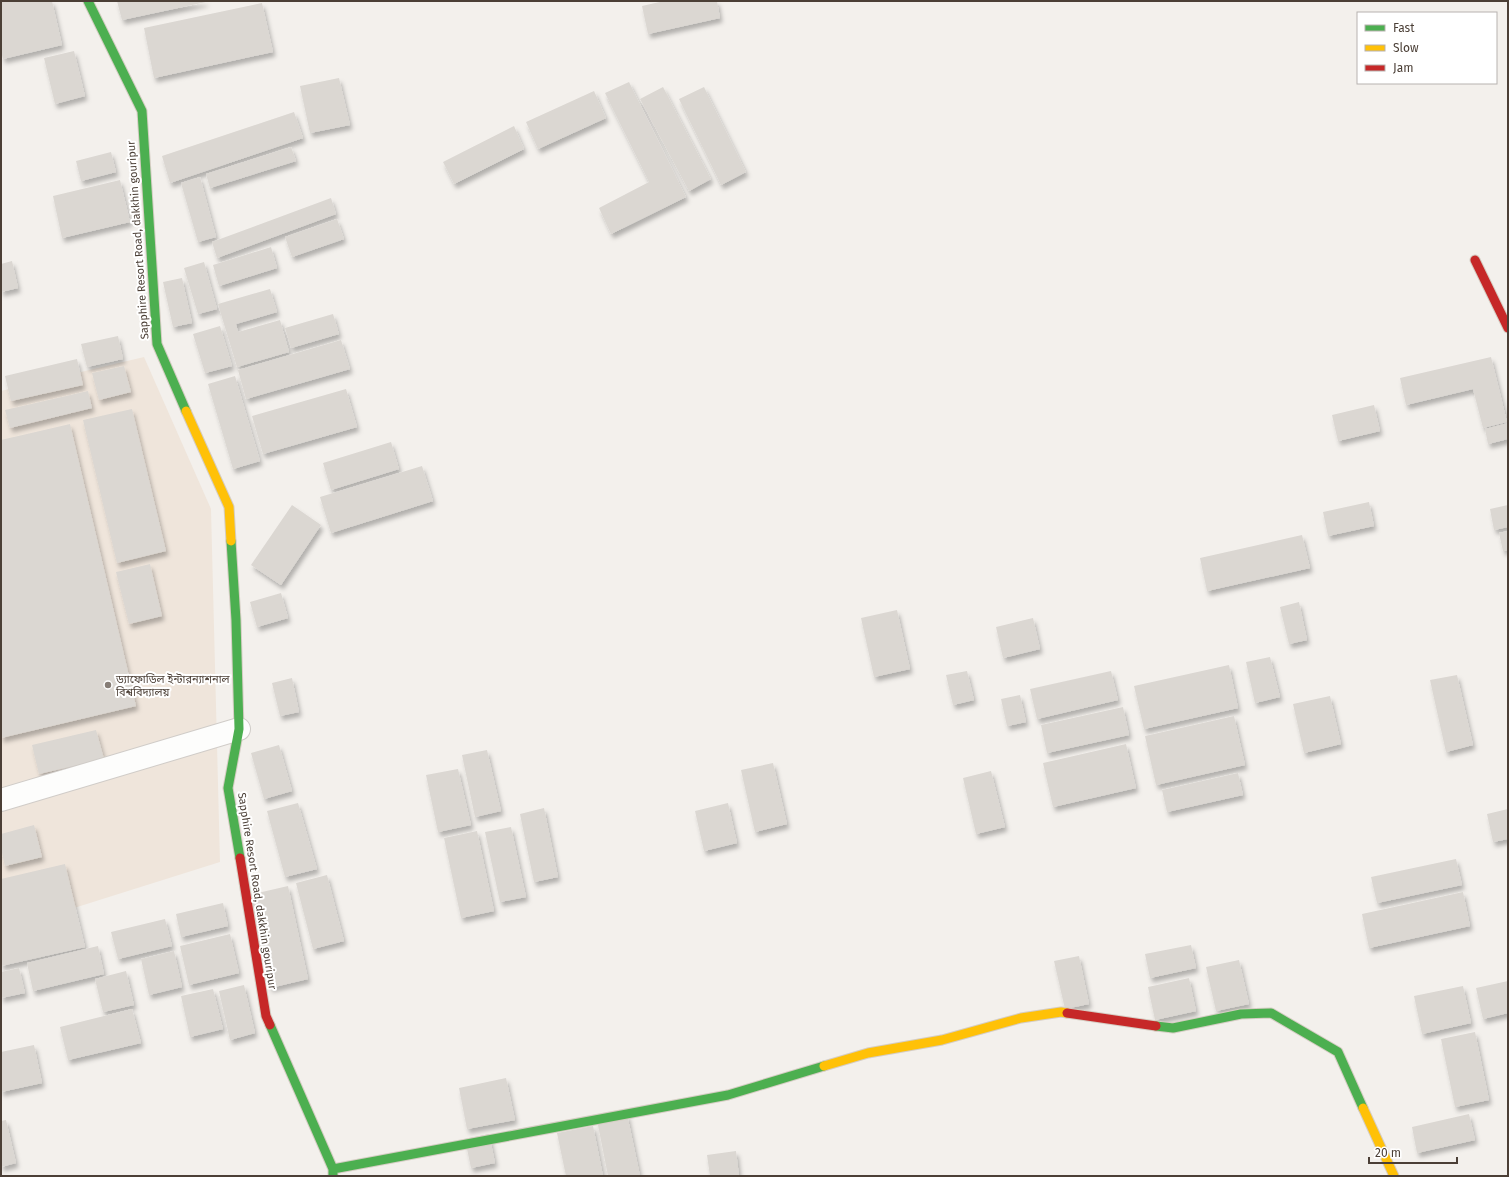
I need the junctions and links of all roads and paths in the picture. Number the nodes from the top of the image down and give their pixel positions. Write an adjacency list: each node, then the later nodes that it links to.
1 (88, 1): 4 (street, Sapphire Resort Road, dakkhin gouripur)
2 (1475, 260): 3 (street)
3 (1508, 328)
4 (239, 729): 5 (street); 6 (street, Sapphire Resort Road, dakkhin gouripur)
5 (1, 800)
6 (333, 1172): 7 (street)
7 (1394, 1176)

